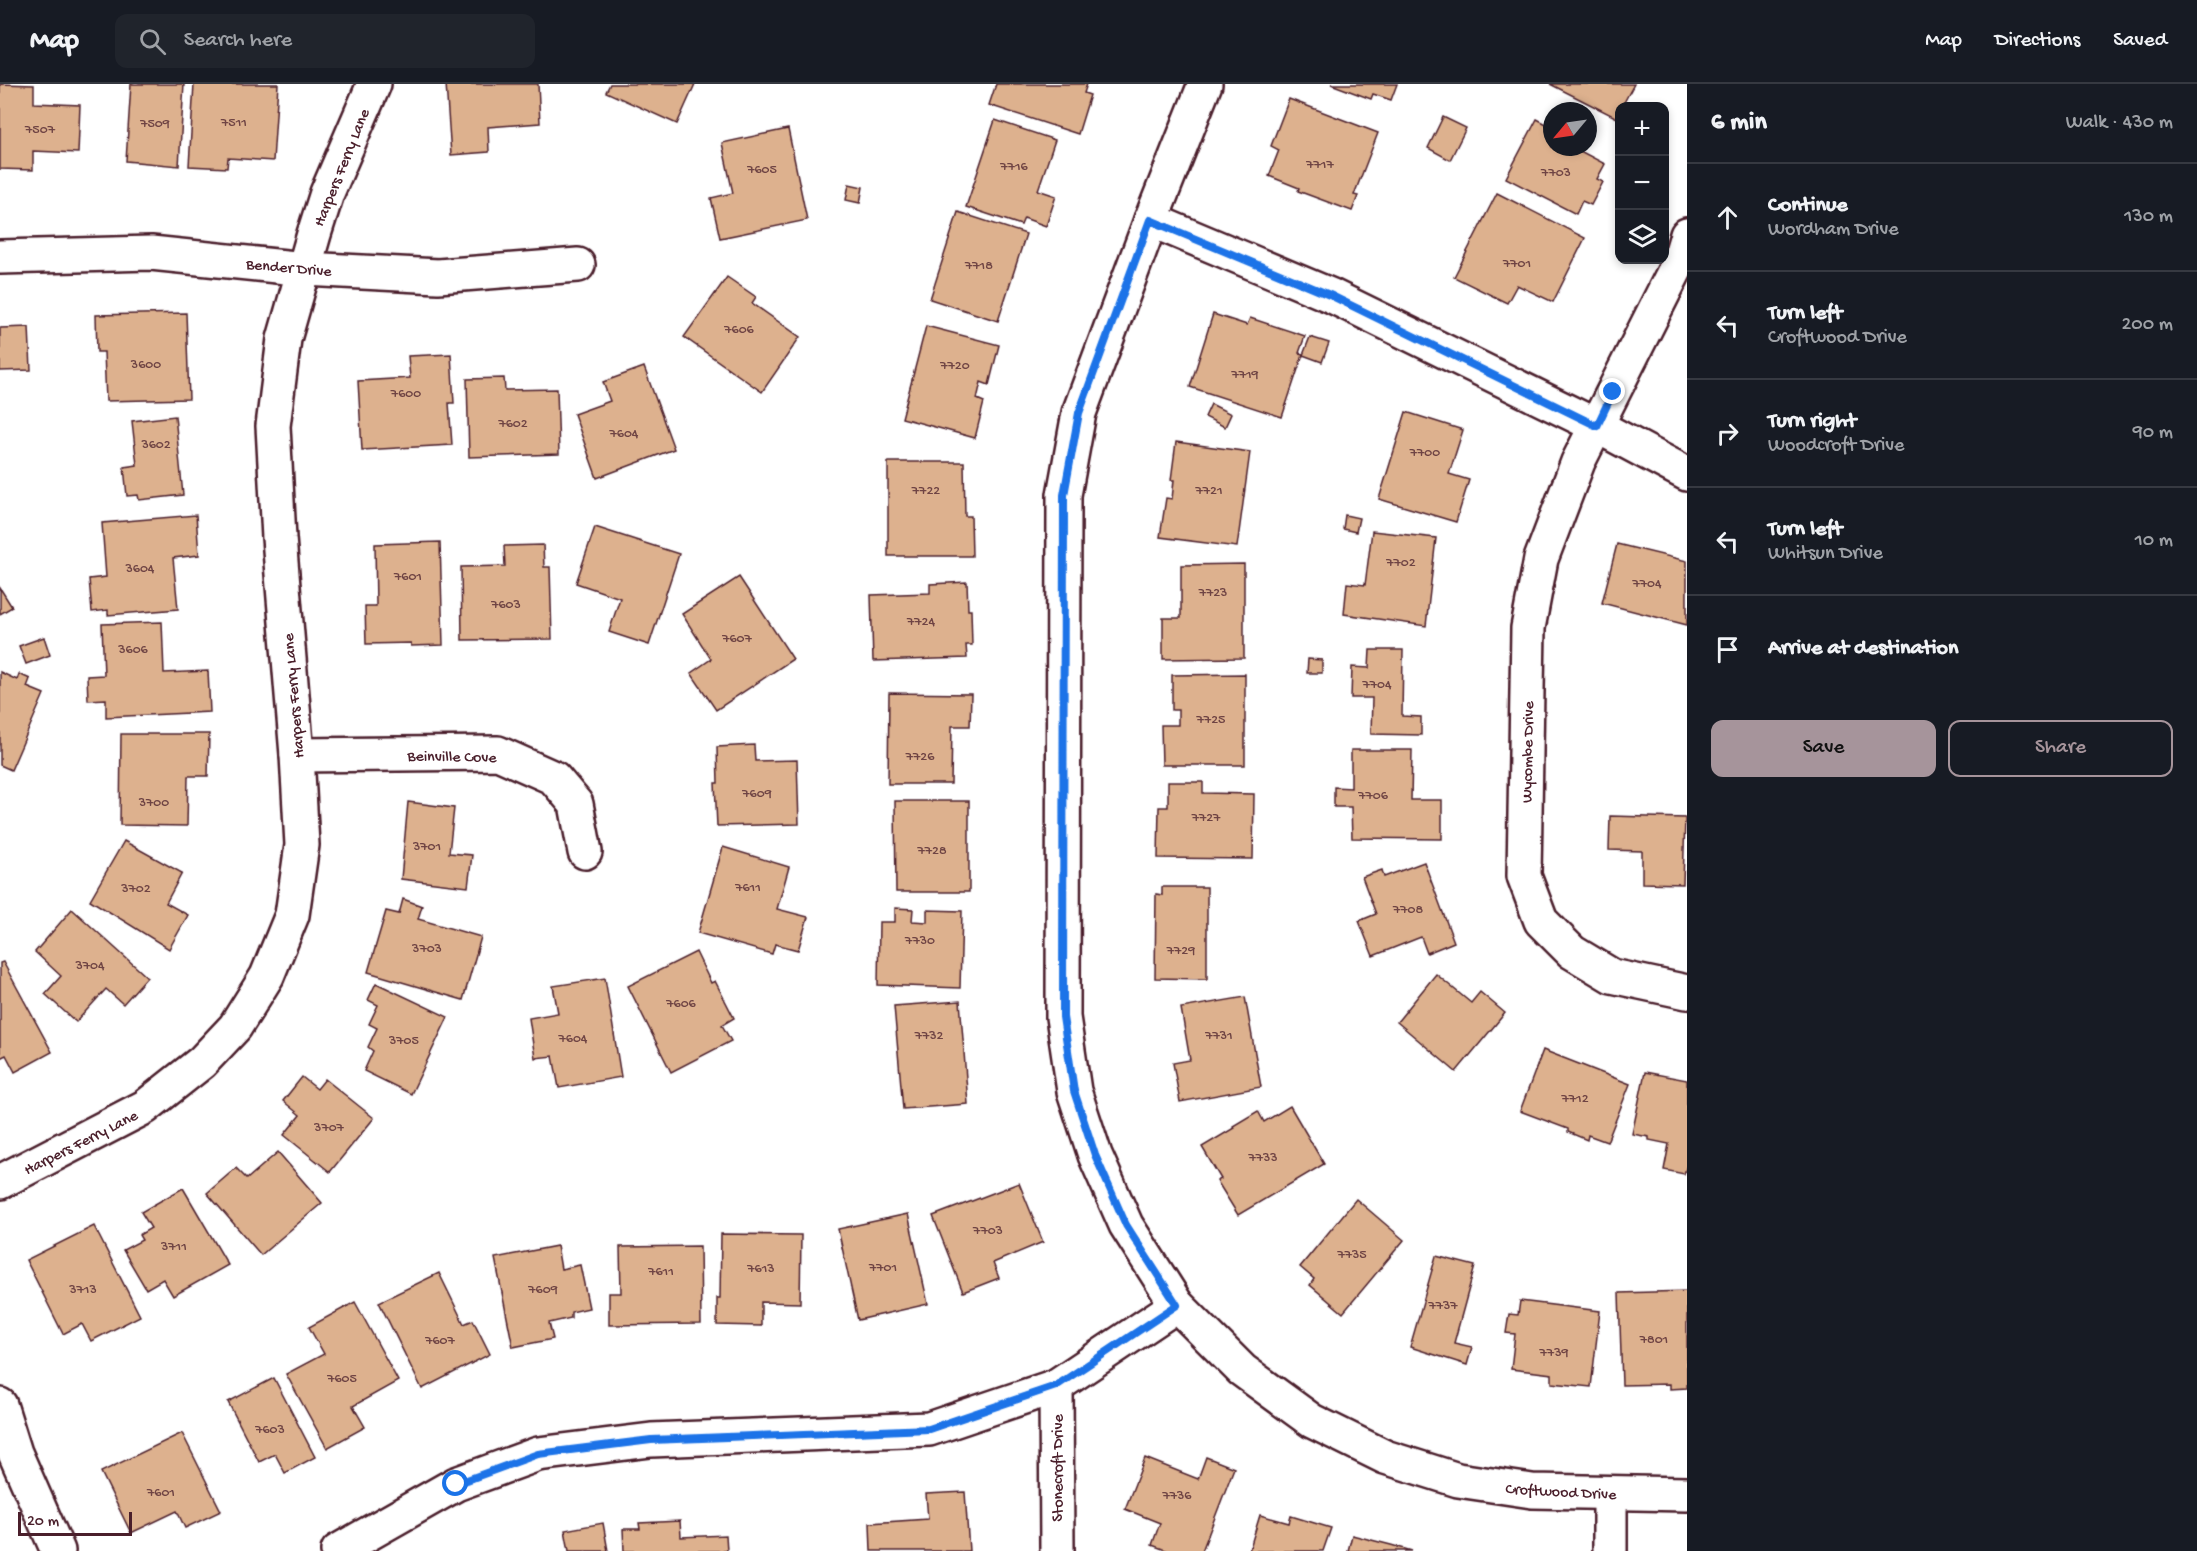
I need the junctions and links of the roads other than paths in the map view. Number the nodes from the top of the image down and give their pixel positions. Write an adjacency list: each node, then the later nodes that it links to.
1 (374, 84): 7 (street, Harpers Ferry Lane)
2 (1205, 84): 3 (street, Croftwood Drive)
3 (1150, 220): 8 (street); 14 (street, Croftwood Drive)
4 (1687, 235): 8 (street, Wycombe Drive)
5 (0, 257): 7 (street, Bender Drive)
6 (578, 265): 7 (street, Bender Drive)
7 (305, 269): 10 (street, Harpers Ferry Lane)
8 (1597, 426): 9 (street); 12 (street, Wycombe Drive)
9 (1687, 474)
10 (297, 755): 11 (street, Beinville Cove); 13 (street, Harpers Ferry Lane)
11 (585, 852)
12 (1687, 992)
13 (0, 1182)
14 (1177, 1305): 15 (street); 17 (street, Croftwood Drive)
15 (1056, 1386): 20 (street); 21 (street, Stonecroft Drive)
16 (0, 1405): 19 (street)
17 (1610, 1493): 18 (street, Croftwood Drive); 22 (street)
18 (1687, 1494)
19 (58, 1551)
20 (338, 1551)
21 (1057, 1551)
22 (1610, 1551)

